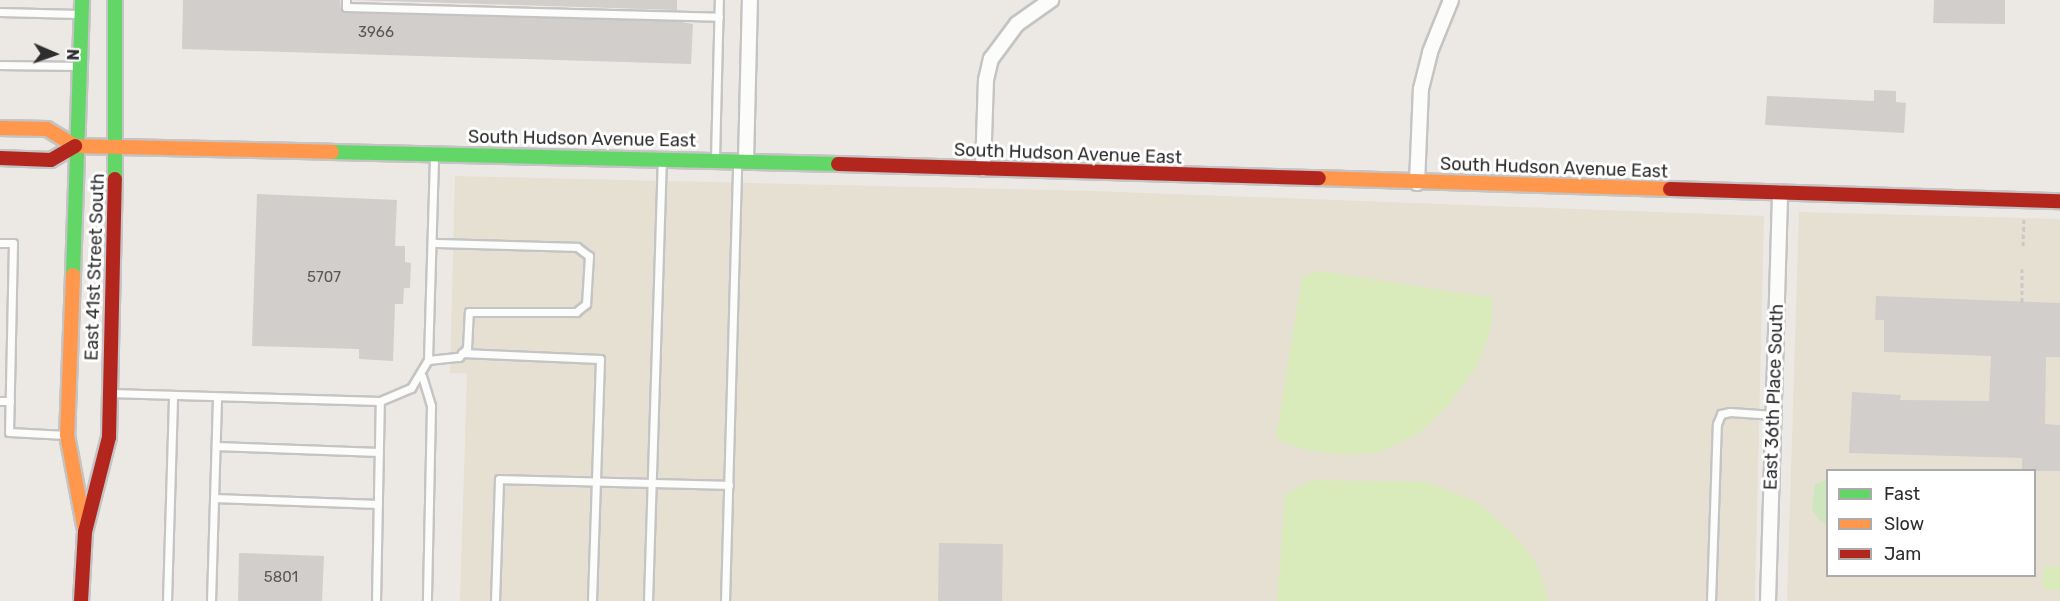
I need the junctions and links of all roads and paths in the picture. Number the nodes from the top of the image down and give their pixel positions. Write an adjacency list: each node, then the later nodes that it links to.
1 (115, 0): 14 (main road, East 41st Street South)
2 (346, 0): 9 (lane)
3 (719, 0): 9 (lane)
4 (750, 0): 19 (street)
5 (1051, 0): 20 (street)
6 (1451, 0): 21 (street)
7 (81, 7): 8 (lane); 11 (main road, East 41st Street South)
8 (0, 12)
9 (718, 17): 18 (lane)
10 (0, 65): 11 (lane)
11 (79, 66): 13 (main road, East 41st Street South)
12 (0, 128): 13 (main road)
13 (75, 146): 14 (main road, South Hudson Avenue East); 16 (main road); 42 (main road, East 41st Street South)
14 (116, 146): 15 (main road, South Hudson Avenue East); 35 (main road, East 41st Street South)
15 (434, 154): 17 (main road, South Hudson Avenue East); 26 (lane)
16 (0, 158)
17 (662, 159): 18 (main road, South Hudson Avenue East); 46 (lane)
18 (715, 160): 19 (main road, South Hudson Avenue East)
19 (742, 161): 20 (main road, South Hudson Avenue East); 47 (lane)
20 (983, 169): 21 (main road, South Hudson Avenue East)
21 (1417, 183): 22 (main road, South Hudson Avenue East)
22 (1780, 192): 23 (main road, South Hudson Avenue East); 41 (street, East 36th Place South)
23 (2060, 201)
24 (2024, 214): 27 (path)
25 (0, 243): 33 (lane)
26 (432, 243): 30 (lane); 31 (lane)
27 (2023, 246)
28 (2022, 269): 29 (path)
29 (2022, 302)
30 (462, 353): 31 (lane); 45 (lane)
31 (428, 360): 34 (lane)
32 (0, 371): 33 (lane)
33 (10, 371): 39 (lane)
34 (422, 376): 40 (lane); 55 (lane)
35 (110, 393): 36 (lane); 50 (main road, East 41st Street South)
36 (173, 395): 37 (lane); 52 (lane)
37 (217, 397): 40 (lane); 43 (lane)
38 (0, 401): 39 (lane)
39 (10, 401): 42 (lane)
40 (380, 402): 44 (lane)
41 (1774, 415): 60 (lane); 61 (street, East 36th Place South)
42 (67, 435): 50 (main road, East 41st Street South)
43 (216, 446): 44 (lane); 48 (lane)
44 (379, 452): 49 (lane)
45 (597, 482): 46 (lane); 56 (lane); 57 (lane)
46 (652, 482): 47 (lane); 58 (lane)
47 (729, 485): 59 (lane)
48 (214, 498): 49 (lane); 53 (lane)
49 (378, 504): 54 (lane)
50 (85, 532): 51 (main road, East 41st Street South)
51 (81, 601)
52 (167, 601)
53 (212, 601)
54 (376, 601)
55 (427, 601)
56 (495, 601)
57 (592, 601)
58 (648, 601)
59 (725, 601)
60 (1711, 601)
61 (1768, 601)

